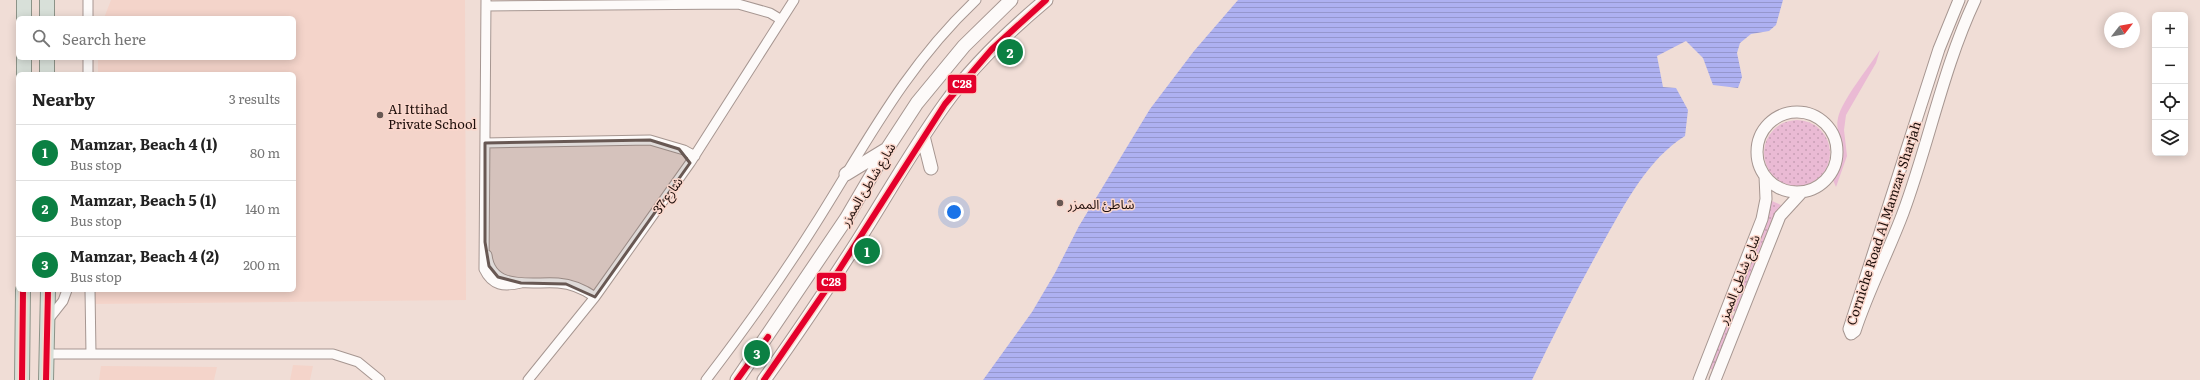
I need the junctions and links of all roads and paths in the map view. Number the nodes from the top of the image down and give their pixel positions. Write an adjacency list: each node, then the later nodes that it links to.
1 (24, 0): 11 (main road)
2 (47, 0): 12 (main road)
3 (88, 0): 13 (street)
4 (794, 0): 14 (street, شارع 37)
5 (976, 0): 26 (street)
6 (1011, 0): 23 (main road, شارع شاطئ الممزر)
7 (1046, 0): 21 (main road, شارع شاطئ الممزر)
8 (1959, 0): 29 (street, Corniche Road Al Mamzar Sharjah)
9 (1975, 0): 30 (street, Corniche Road Al Mamzar Sharjah)
10 (486, 3): 14 (street); 22 (street)
11 (24, 16)
12 (47, 16)
13 (88, 16)
14 (778, 22): 24 (street, شارع 37)
15 (24, 60): 18 (main road)
16 (47, 60): 19 (main road)
17 (88, 60): 20 (street)
18 (24, 72)
19 (47, 72)
20 (88, 72)
21 (923, 136): 25 (main road); 45 (main road, شارع شاطئ الممزر)
22 (485, 143): 24 (street); 35 (street)
23 (887, 149): 26 (main road); 44 (main road, شارع شاطئ الممزر)
24 (693, 159): 35 (street, شارع 37)
25 (931, 168)
26 (846, 174): 43 (street)
27 (1765, 176): 28 (street); 28 (street); 46 (street, شارع شاطئ الممزر)
28 (1802, 192): 47 (street, شارع شاطئ الممزر)
29 (1887, 208): 30 (street); 30 (street, Corniche Road Al Mamzar Sharjah)
30 (1903, 213)
31 (23, 292): 39 (main road)
32 (48, 292): 36 (main road)
33 (66, 292): 36 (street)
34 (90, 292): 38 (street)
35 (593, 300): 42 (street, شارع 37)
36 (48, 320): 37 (main road)
37 (47, 354): 38 (street); 40 (main road)
38 (91, 354): 41 (street)
39 (22, 380)
40 (46, 380)
41 (380, 380)
42 (528, 380)
43 (706, 380)
44 (737, 380)
45 (764, 380)
46 (1698, 380)
47 (1715, 380)

